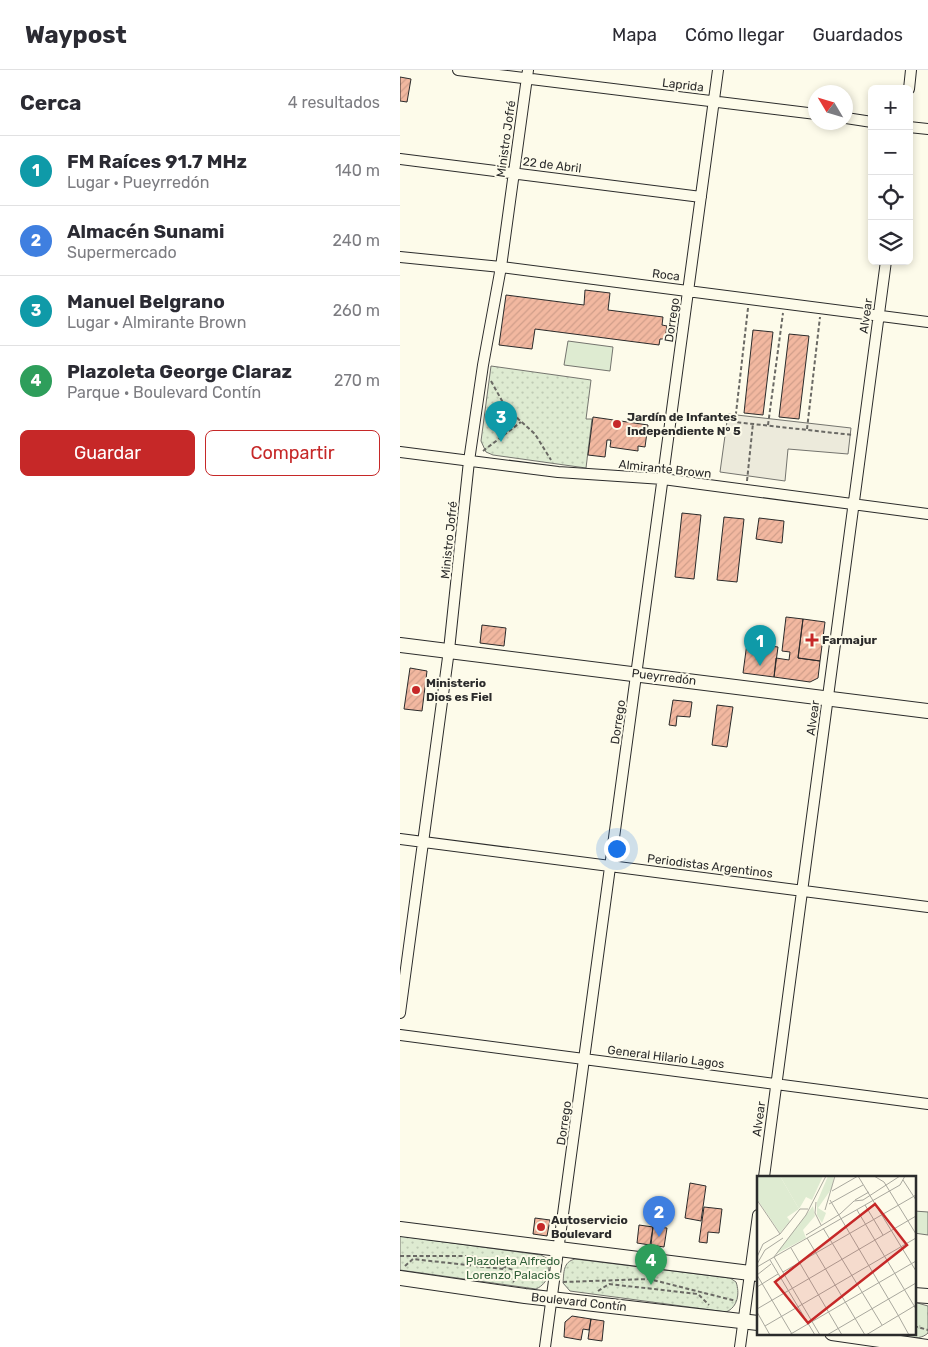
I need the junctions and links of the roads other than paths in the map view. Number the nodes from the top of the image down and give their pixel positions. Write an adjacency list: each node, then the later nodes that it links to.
1 (458, 70): 4 (street, Laprida)
2 (718, 70): 6 (street, Dorrego)
3 (912, 70): 5 (street)
4 (527, 74): 6 (street, Laprida); 13 (street, Ministro Jofré)
5 (910, 85)
6 (714, 101): 7 (street, Laprida); 14 (street, Dorrego)
7 (808, 113)
8 (853, 119): 9 (street)
9 (868, 121)
10 (913, 127): 11 (street)
11 (928, 129)
12 (400, 159): 13 (street, 22 de Abril)
13 (514, 172): 14 (street, 22 de Abril); 17 (street, Ministro Jofré)
14 (702, 196): 18 (street, Dorrego)
15 (400, 257): 17 (street, Roca)
16 (885, 265): 19 (street, Alvear)
17 (502, 266): 18 (street, Roca); 22 (street, Ministro Jofré)
18 (689, 291): 19 (street, Roca); 23 (street, Dorrego)
19 (879, 316): 20 (street, Roca); 24 (street, Alvear)
20 (928, 322)
21 (400, 452): 22 (street, Almirante Brown)
22 (470, 461): 23 (street, Almirante Brown); 27 (street, Ministro Jofré)
23 (663, 479): 24 (street, Almirante Brown); 28 (street, Dorrego)
24 (854, 504): 25 (street, Almirante Brown); 29 (street, Alvear)
25 (928, 514)
26 (400, 645): 27 (main road, Pueyrredón)
27 (449, 650): 28 (main road, Pueyrredón); 32 (street, Ministro Jofré)
28 (637, 674): 29 (main road, Pueyrredón); 33 (street, Dorrego)
29 (829, 698): 30 (main road, Pueyrredón); 34 (street, Alvear)
30 (928, 710)
31 (400, 839): 32 (street, Periodistas Argentinos)
32 (423, 842): 33 (street, Periodistas Argentinos); 36 (street, Ministro Jofré)
33 (612, 866): 34 (street, Periodistas Argentinos); 38 (street, Dorrego)
34 (803, 891): 35 (street, Periodistas Argentinos); 39 (street, Alvear)
35 (928, 907)
36 (400, 1013)
37 (400, 1035): 38 (street, General Hilario Lagos)
38 (586, 1059): 39 (street, General Hilario Lagos); 44 (street, Dorrego)
39 (777, 1084): 40 (street, General Hilario Lagos); 41 (street, Alvear)
40 (928, 1104)
41 (764, 1176)
42 (400, 1229): 44 (main road)
43 (757, 1230): 45 (street)
44 (560, 1250): 45 (main road); 47 (street, Dorrego)
45 (754, 1274): 48 (street)
46 (400, 1278): 47 (main road, Boulevard Contín)
47 (552, 1298): 48 (main road, Boulevard Contín); 51 (street, Dorrego)
48 (743, 1320): 49 (main road, Boulevard Contín); 52 (street)
49 (757, 1322)
50 (839, 1334): 53 (main road)
51 (545, 1347)
52 (740, 1347)
53 (928, 1347)

